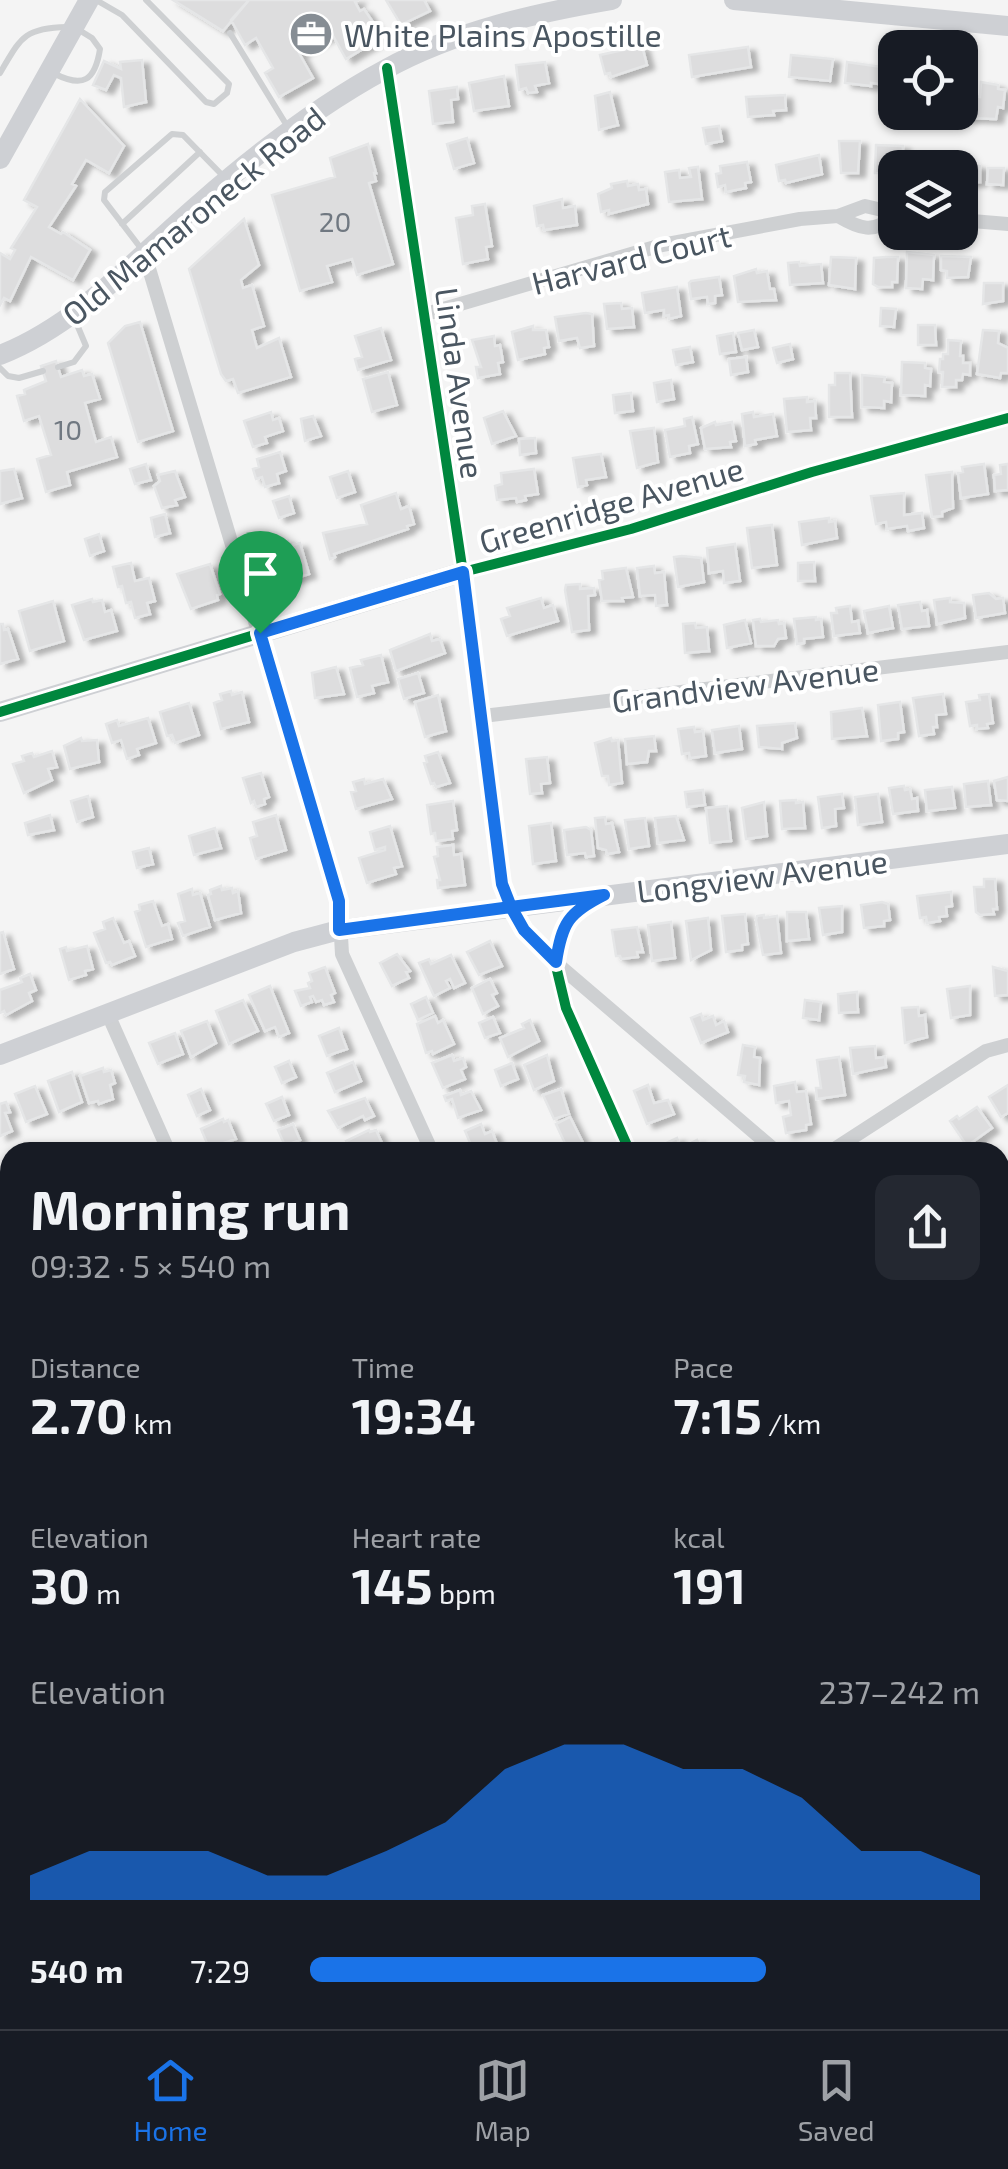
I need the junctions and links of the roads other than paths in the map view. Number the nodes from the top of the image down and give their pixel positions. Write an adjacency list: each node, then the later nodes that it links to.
1 (92, 0): 2 (lane); 7 (street)
2 (146, 0)
3 (612, 0): 5 (street, Old Mamaroneck Road)
4 (734, 0): 6 (street)
5 (538, 7): 9 (street, Old Mamaroneck Road)
6 (1008, 26)
7 (74, 27): 10 (street); 10 (lane); 11 (lane)
8 (230, 33): 13 (lane)
9 (387, 68): 13 (street, Old Mamaroneck Road); 25 (street, Linda Avenue)
10 (49, 71): 12 (street)
11 (0, 73)
12 (8, 123): 15 (street)
13 (290, 130): 16 (street, Old Mamaroneck Road)
14 (200, 152): 16 (lane); 20 (lane); 20 (lane)
15 (0, 159)
16 (226, 180): 23 (street, Old Mamaroneck Road)
17 (878, 210): 18 (street, Harvard Court)
18 (838, 216): 22 (street, Harvard Court); 25 (street, Harvard Court)
19 (978, 222): 21 (street)
20 (122, 224): 23 (lane)
21 (1008, 224)
22 (878, 227)
23 (144, 252): 24 (street, Old Mamaroneck Road); 32 (street)
24 (73, 314): 26 (street, Old Mamaroneck Road); 27 (lane)
25 (426, 314): 31 (street, Linda Avenue)
26 (0, 354)
27 (58, 367)
28 (0, 368): 29 (lane)
29 (43, 371)
30 (1008, 418): 31 (street, Greenridge Avenue)
31 (463, 572): 32 (street, Greenridge Avenue); 35 (street, Linda Avenue)
32 (260, 633): 34 (street, Greenridge Avenue); 39 (street)
33 (1008, 652): 35 (street, Grandview Avenue)
34 (0, 712)
35 (483, 716): 38 (street, Linda Avenue)
36 (1008, 844): 37 (street, Longview Avenue)
37 (604, 895): 38 (street, Longview Avenue); 40 (street)
38 (511, 907): 39 (street, Longview Avenue); 40 (street, Linda Avenue)
39 (339, 930): 41 (street, Longview Avenue); 45 (street)
40 (556, 962): 46 (street); 47 (street, Linda Avenue)
41 (107, 1012): 43 (street, Longview Avenue); 44 (street)
42 (1008, 1045): 48 (street)
43 (0, 1056)
44 (164, 1142)
45 (427, 1142)
46 (626, 1142)
47 (765, 1142)
48 (845, 1142)

